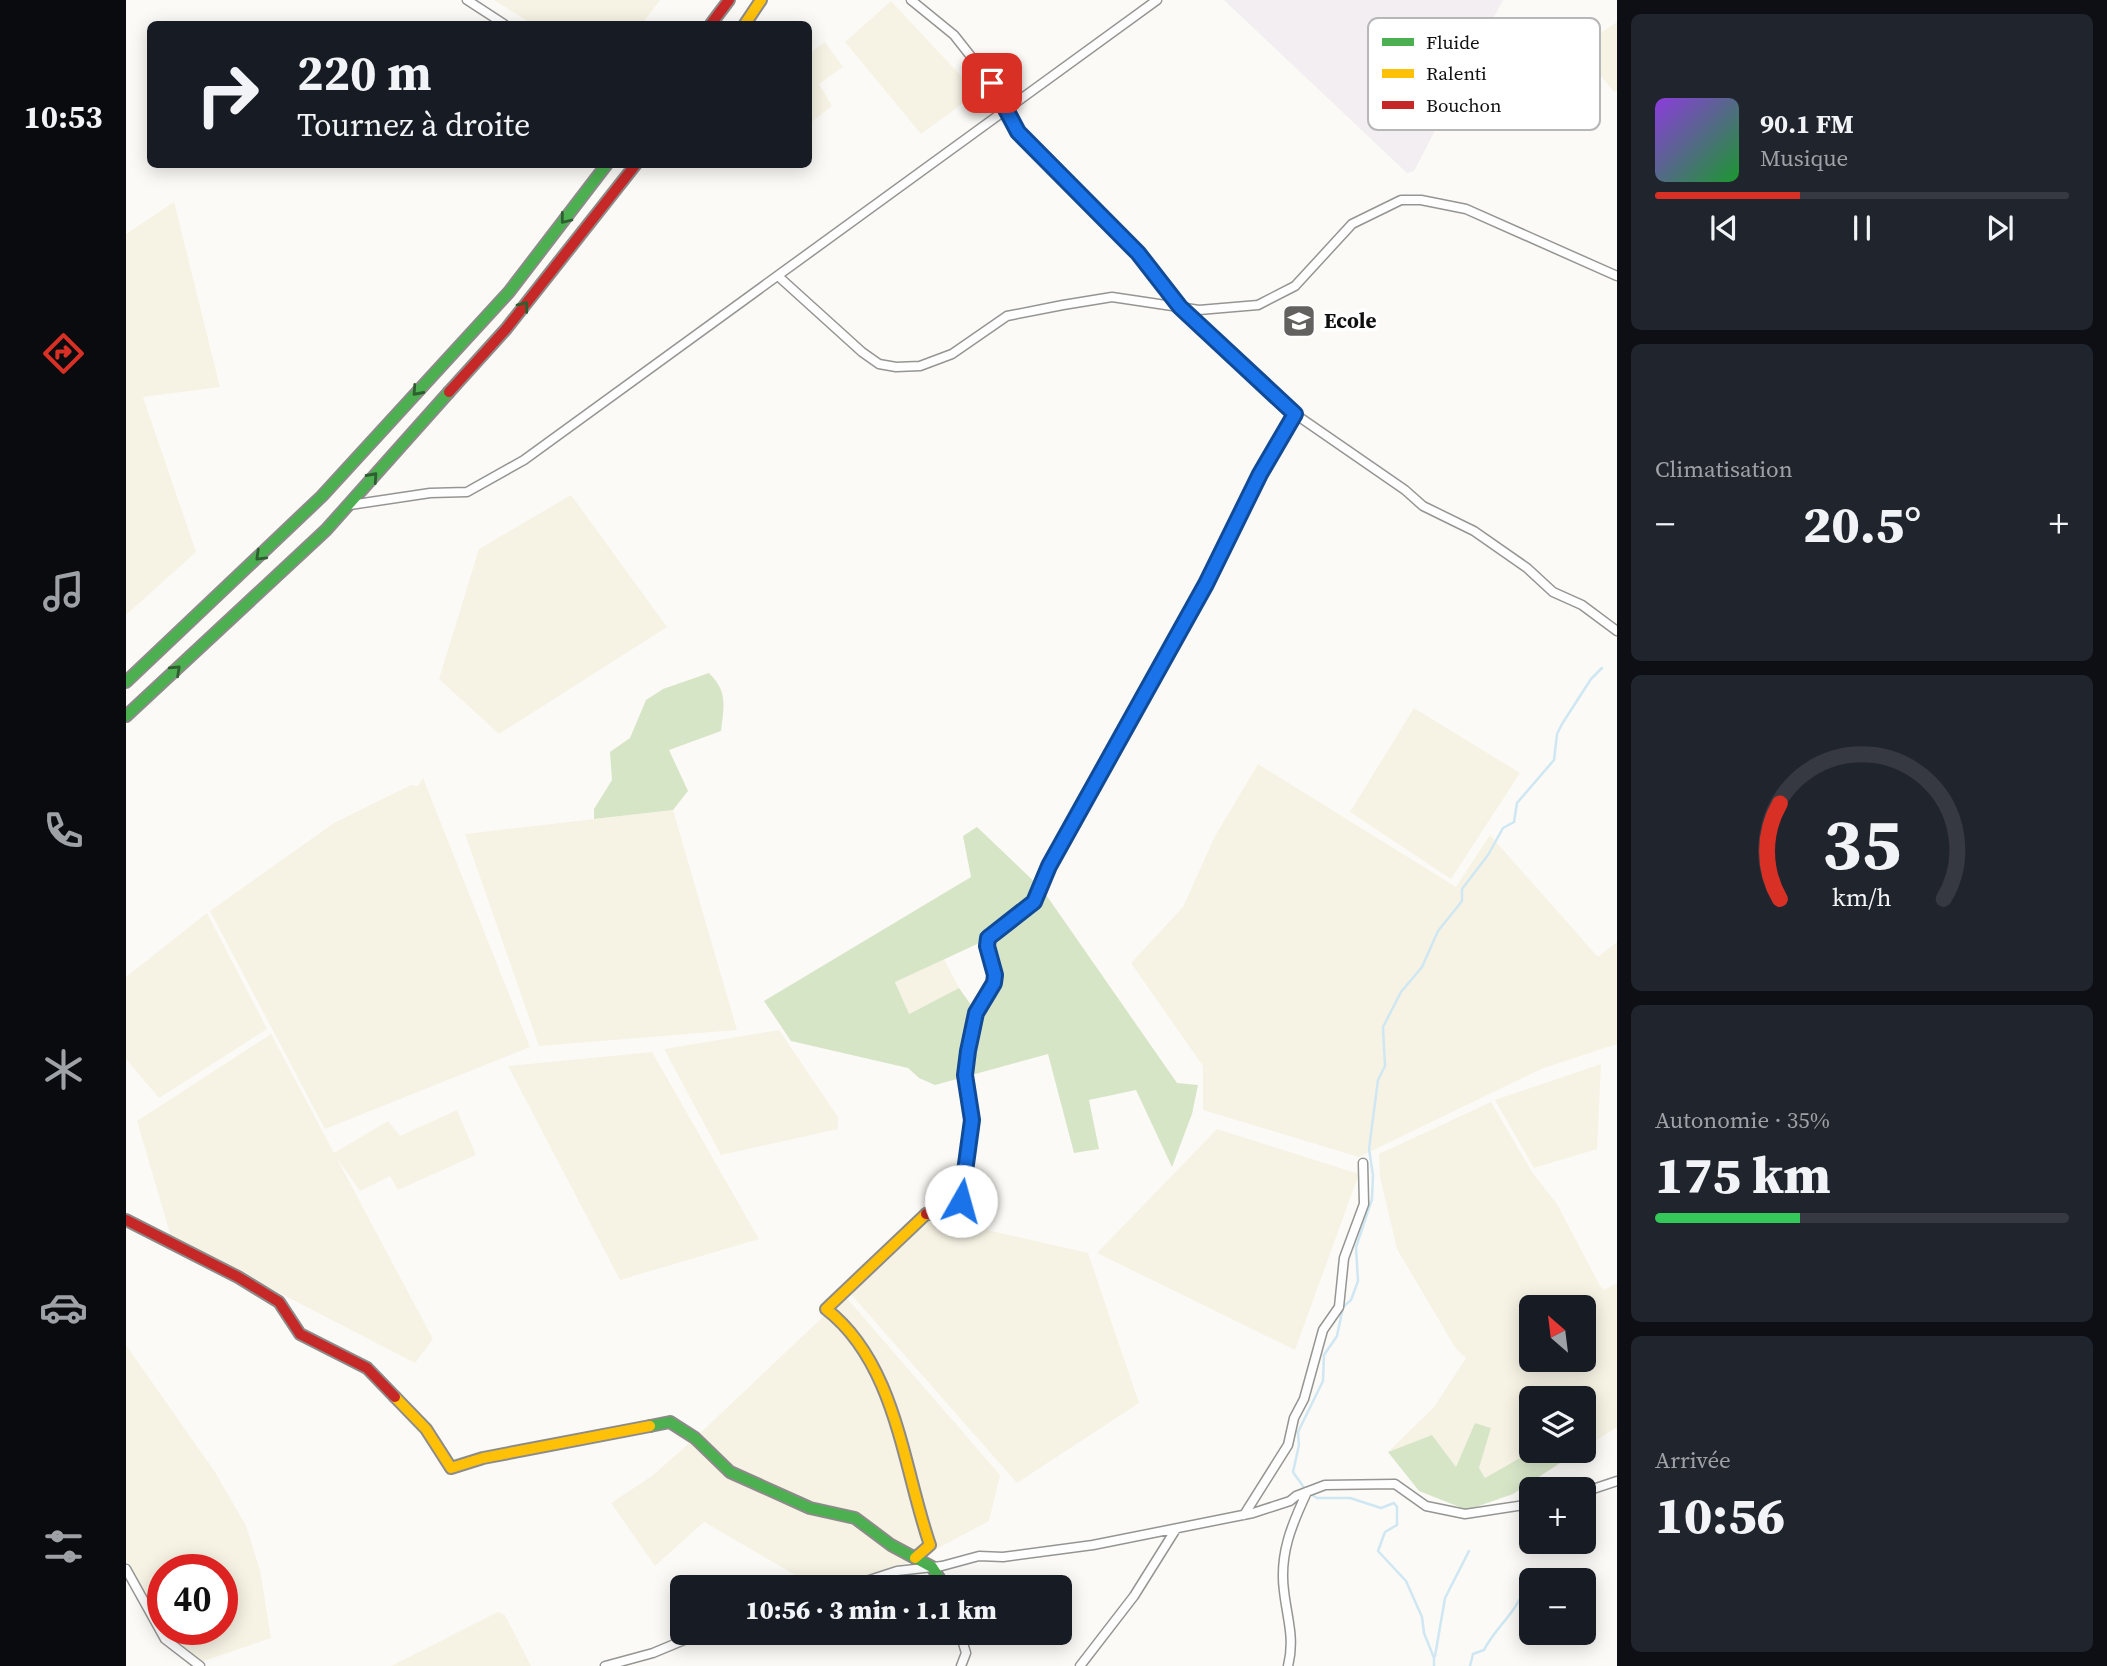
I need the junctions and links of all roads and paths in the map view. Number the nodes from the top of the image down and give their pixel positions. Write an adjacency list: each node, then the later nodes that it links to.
1 (467, 0): 6 (street)
2 (729, 0): 7 (main road)
3 (761, 0): 8 (main road)
4 (911, 0): 9 (street)
5 (1157, 0): 9 (street)
6 (499, 21)
7 (714, 21)
8 (747, 21)
9 (1007, 109): 12 (street); 14 (street)
10 (604, 168): 18 (main road, one-way to 18)
11 (633, 168): 16 (main road, one-way to 11)
12 (778, 276): 14 (street); 16 (street)
13 (1617, 276): 14 (street)
14 (1180, 307): 15 (street)
15 (1295, 414): 17 (street); 28 (main road)
16 (347, 506): 19 (main road, one-way to 16)
17 (1617, 631)
18 (126, 682)
19 (126, 716)
20 (1363, 1163): 26 (street)
21 (126, 1220): 28 (main road)
22 (1617, 1481): 23 (street)
23 (1596, 1488)
24 (1307, 1492): 25 (street); 26 (street); 39 (street)
25 (1519, 1506)
26 (1244, 1515): 27 (street)
27 (1176, 1528): 29 (street); 38 (street)
28 (915, 1558): 29 (main road)
29 (932, 1567): 31 (street); 32 (main road)
30 (126, 1569): 35 (street)
31 (885, 1575)
32 (937, 1575)
33 (672, 1645): 36 (street)
34 (964, 1645): 37 (street)
35 (200, 1666)
36 (605, 1666)
37 (961, 1666)
38 (1080, 1666)
39 (1288, 1666)

